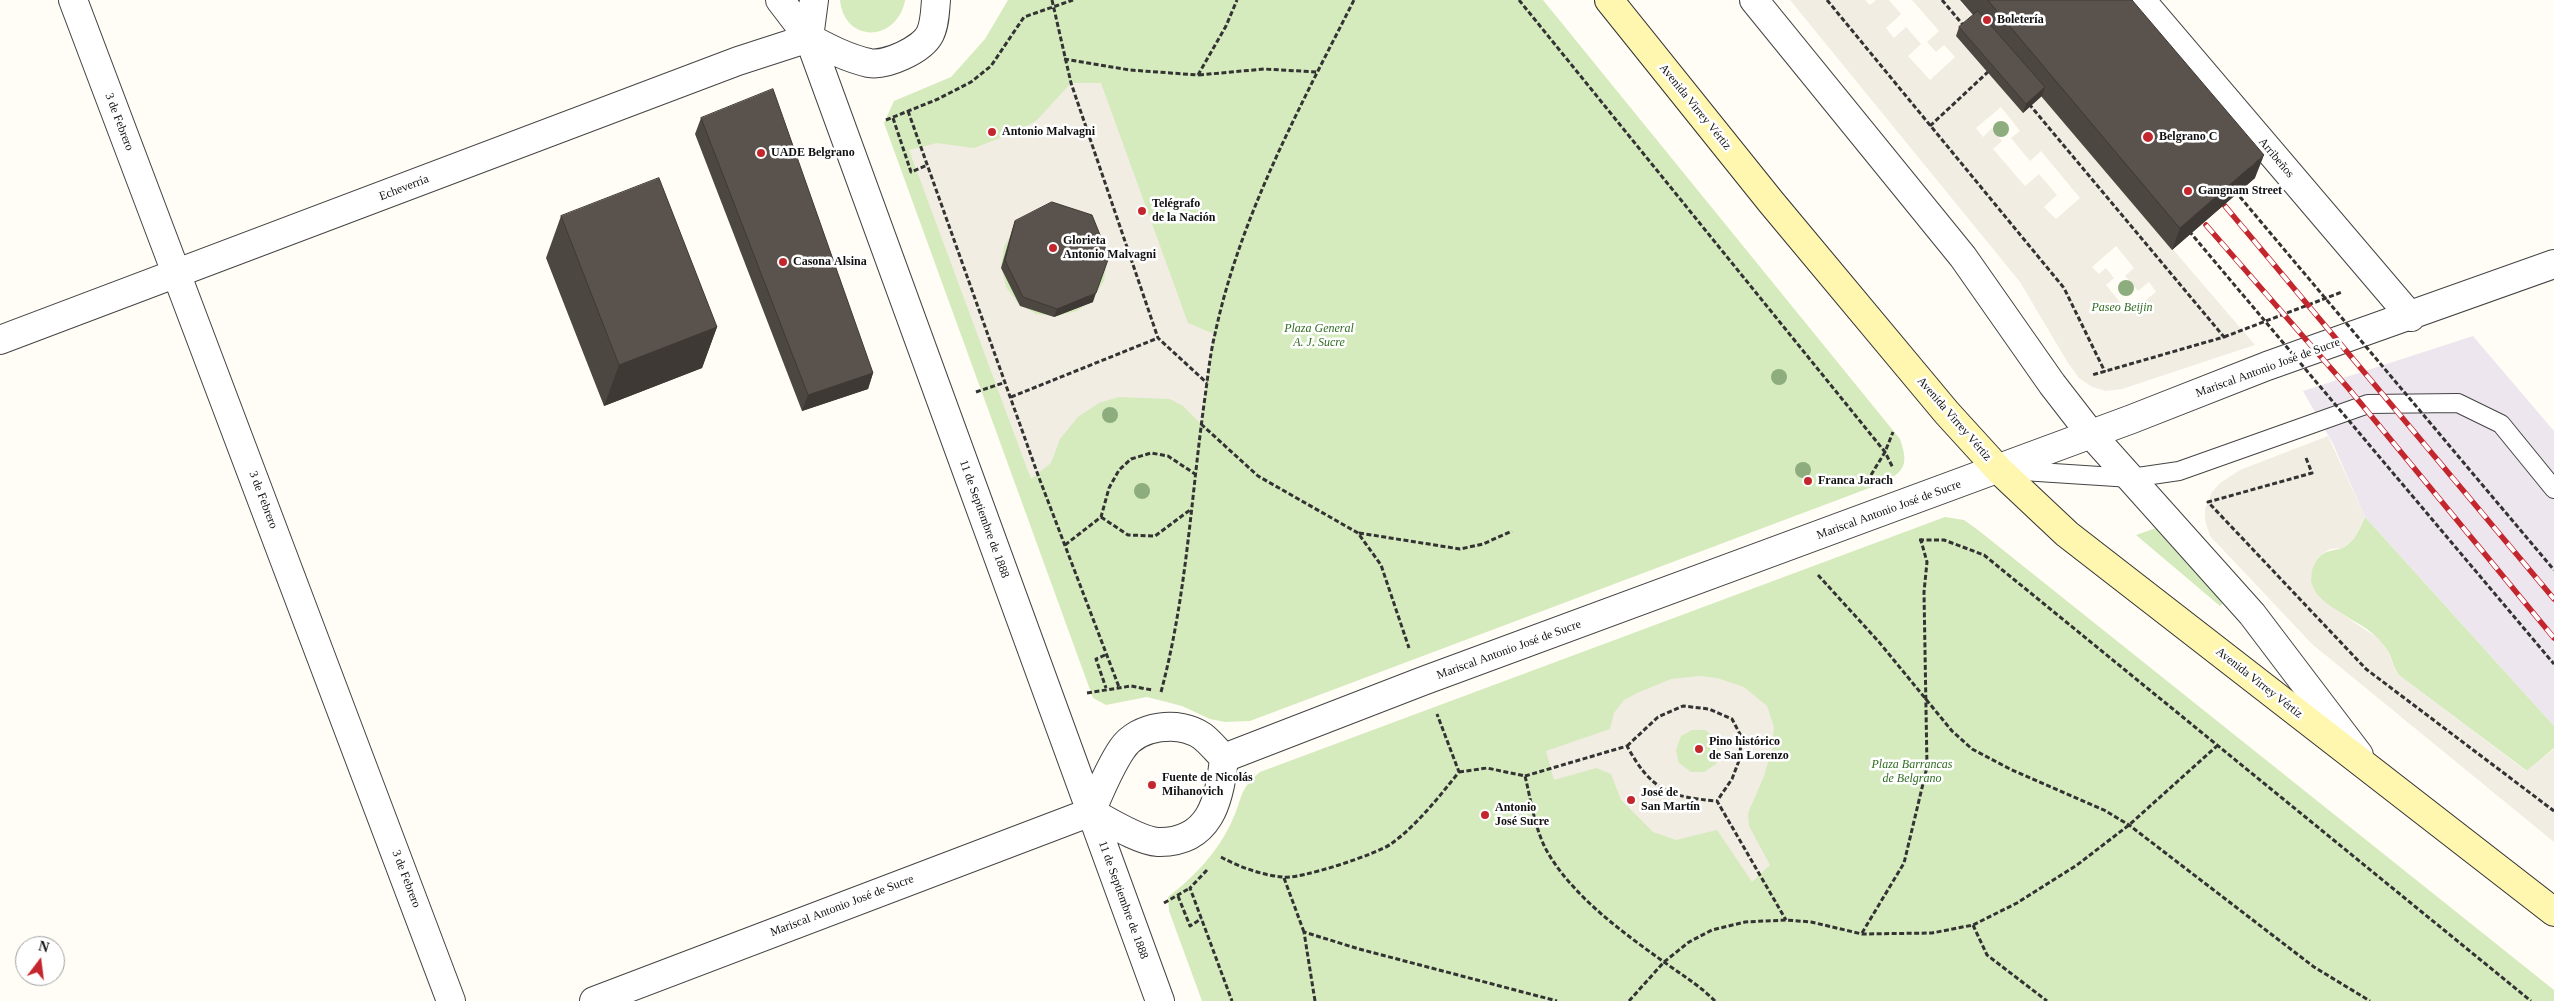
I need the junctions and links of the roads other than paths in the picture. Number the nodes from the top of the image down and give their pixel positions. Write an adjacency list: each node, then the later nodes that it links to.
1 (73, 0): 10 (street, 3 de Febrero)
2 (780, 0): 8 (street)
3 (814, 0): 8 (street)
4 (936, 0): 8 (street)
5 (1609, 0): 14 (main road, Avenida Virrey Vértiz)
6 (1754, 0): 13 (street, Avenida Virrey Vértiz)
7 (2142, 0): 11 (street, Arribeños)
8 (809, 38): 10 (street, Echeverría); 19 (street, 11 de Septiembre de 1888)
9 (2554, 264): 11 (street, Mariscal Antonio José de Sucre)
10 (178, 274): 12 (street, Echeverría); 21 (street, 3 de Febrero)
11 (2411, 317): 13 (street, Mariscal Antonio José de Sucre)
12 (0, 340)
13 (2090, 433): 14 (street, Mariscal Antonio José de Sucre); 15 (street, Avenida Virrey Vértiz)
14 (1999, 470): 15 (lane); 17 (street, Mariscal Antonio José de Sucre); 18 (main road, Avenida Virrey Vértiz)
15 (2132, 478): 16 (lane); 18 (street, Avenida Virrey Vértiz)
16 (2554, 489)
17 (1224, 758): 19 (street); 19 (street)
18 (2368, 766): 20 (main road, Avenida Virrey Vértiz)
19 (1091, 812): 22 (street, Mariscal Antonio José de Sucre); 23 (street, 11 de Septiembre de 1888)
20 (2554, 912)
21 (452, 1001)
22 (594, 1001)
23 (1160, 1001)

